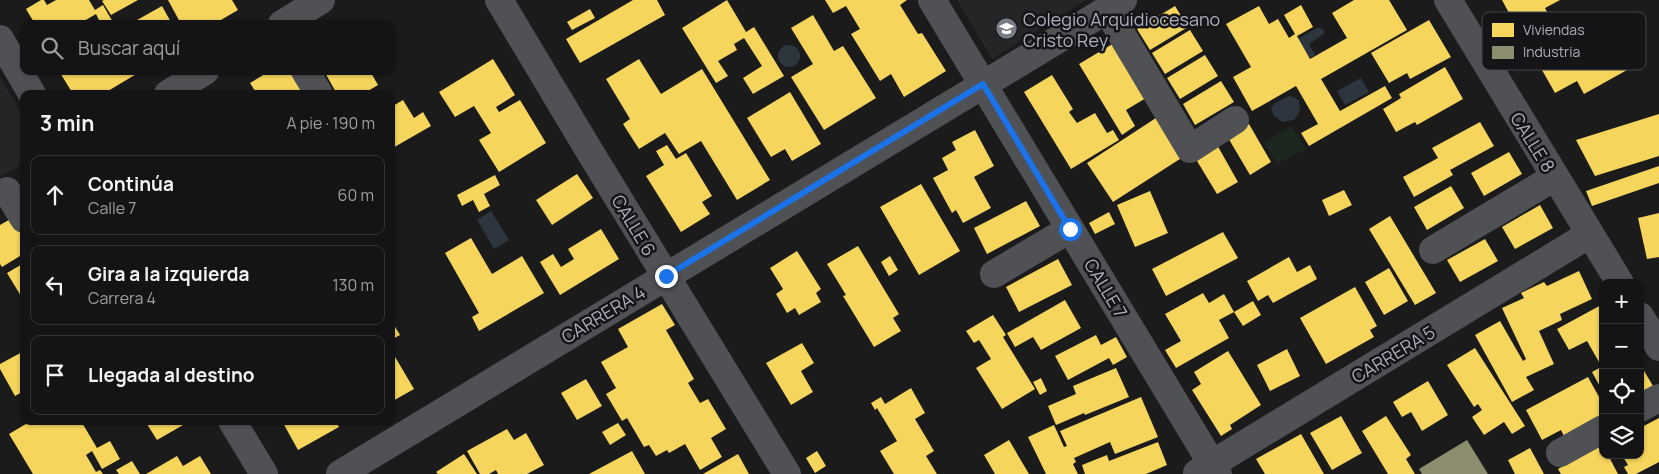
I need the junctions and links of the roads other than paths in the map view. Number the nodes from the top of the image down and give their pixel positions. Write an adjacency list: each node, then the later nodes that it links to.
1 (321, 0): 6 (street)
2 (499, 0): 26 (street, CALLE 6)
3 (932, 0): 14 (street, CALLE 7)
4 (1448, 0): 8 (street, CALLE 8)
5 (1115, 5): 14 (street, CARRERA 4); 18 (street)
6 (288, 20)
7 (0, 39): 10 (street)
8 (1482, 56)
9 (1490, 70): 19 (street, CALLE 8)
10 (20, 73)
11 (21, 75): 15 (street)
12 (199, 75): 16 (street)
13 (307, 75): 17 (street)
14 (983, 84): 22 (street, CALLE 7); 26 (street, CARRERA 4)
15 (30, 90)
16 (174, 90)
17 (317, 90)
18 (1235, 120)
19 (1555, 177): 23 (street, CALLE 8); 24 (street)
20 (10, 190): 21 (street)
21 (20, 211)
22 (1070, 229): 25 (street); 35 (street, CALLE 7)
23 (1590, 234): 27 (street, CALLE 8); 35 (street, CARRERA 5)
24 (1432, 250)
25 (994, 274)
26 (666, 276): 37 (street, CARRERA 4); 38 (street, CALLE 6)
27 (1618, 279)
28 (1644, 323): 29 (street)
29 (1659, 347)
30 (1659, 398): 31 (street)
31 (1644, 406)
32 (234, 425): 36 (street)
33 (1599, 431): 34 (street)
34 (1560, 453)
35 (1208, 471)
36 (264, 474)
37 (340, 474)
38 (787, 474)

